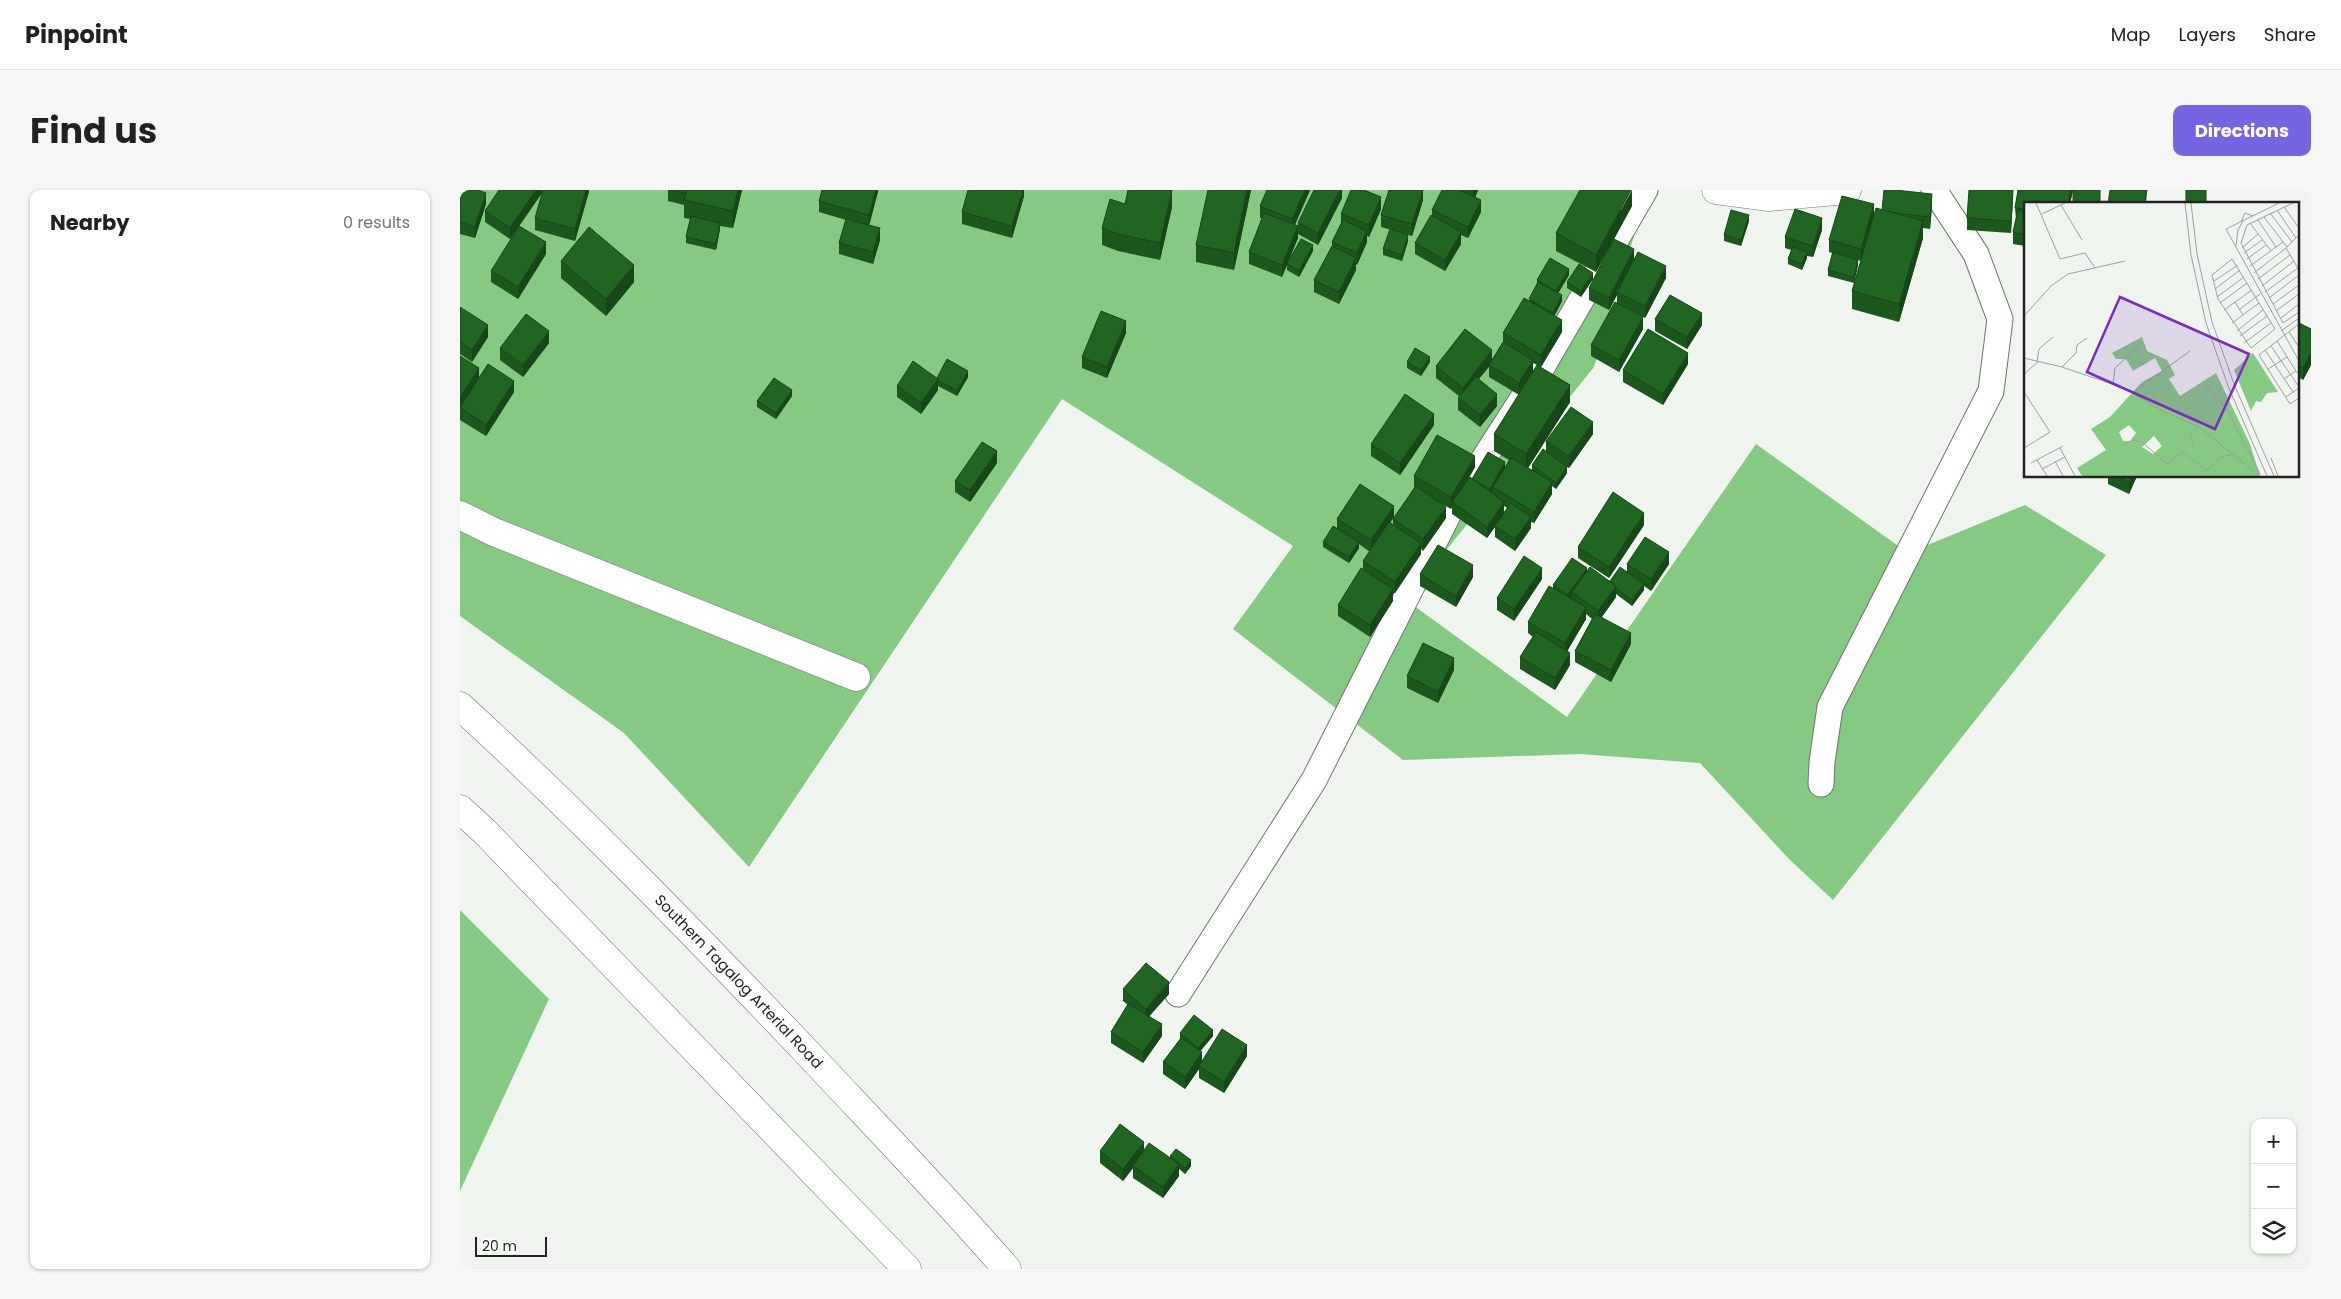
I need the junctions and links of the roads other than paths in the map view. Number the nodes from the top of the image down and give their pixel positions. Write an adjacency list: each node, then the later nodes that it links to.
1 (1645, 190): 10 (street)
2 (1716, 190): 3 (main road)
3 (1847, 190)
4 (1934, 190): 8 (street)
5 (460, 515): 6 (main road)
6 (856, 677)
7 (460, 706): 12 (main road, Southern Tagalog Arterial Road)
8 (1821, 784)
9 (460, 810): 11 (main road)
10 (1178, 994)
11 (907, 1269)
12 (1007, 1269)

